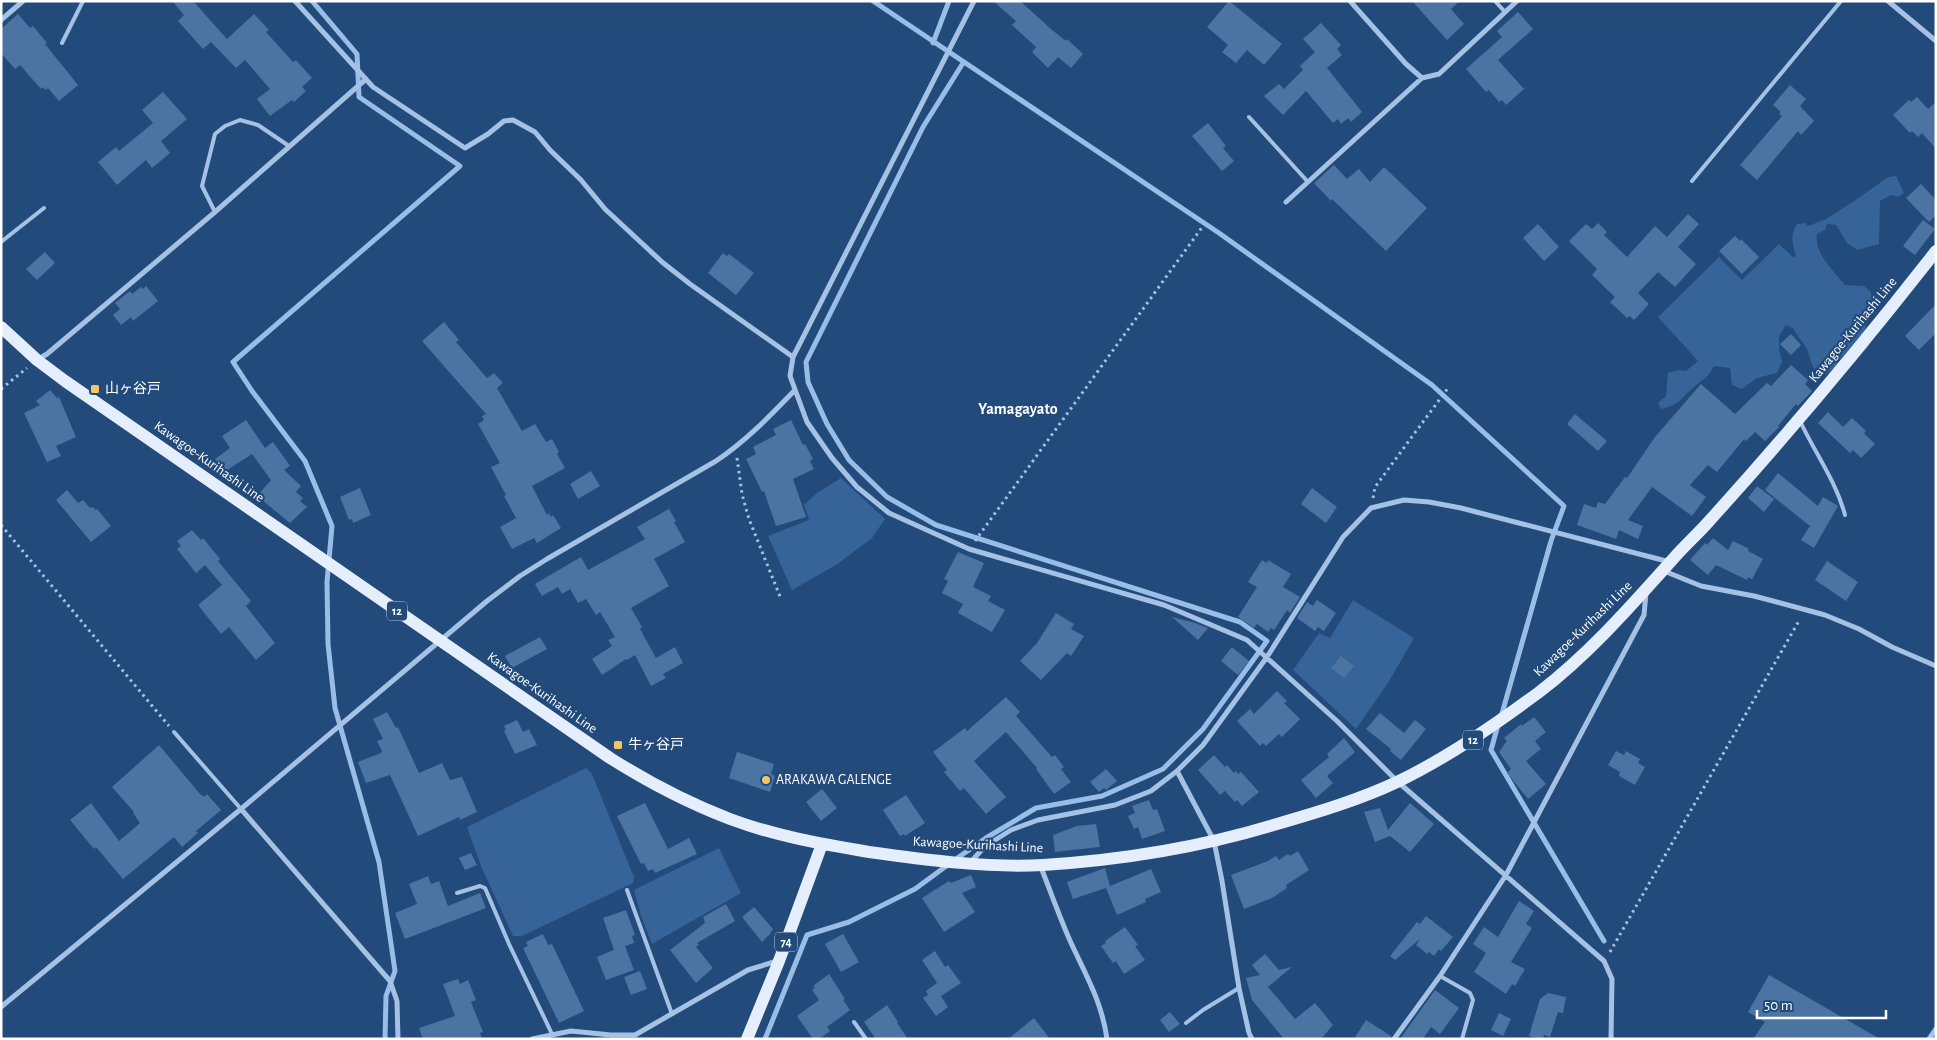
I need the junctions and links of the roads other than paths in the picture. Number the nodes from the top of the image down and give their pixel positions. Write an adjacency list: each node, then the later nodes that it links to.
1 (23, 1): 11 (street)
2 (83, 1): 13 (lane)
3 (295, 1): 15 (street)
4 (974, 1): 26 (street)
5 (1350, 1): 14 (street)
6 (1495, 1): 10 (lane)
7 (1517, 1): 10 (street)
8 (1841, 1): 18 (lane)
9 (1888, 1): 12 (street)
10 (1505, 12): 14 (street)
11 (1, 20)
12 (1936, 41)
13 (62, 43)
14 (1422, 78): 19 (street)
15 (366, 79): 17 (street); 26 (street)
16 (1249, 117): 19 (lane)
17 (289, 146): 22 (street); 22 (lane)
18 (1692, 181)
19 (1308, 182): 20 (street)
20 (1286, 202)
21 (44, 208): 23 (lane)
22 (214, 212): 27 (street)
23 (1, 242)
24 (1936, 251): 29 (main road, Kawagoe-Kurihashi Line / 12)
25 (1, 326): 27 (main road, Kawagoe-Kurihashi Line / 12)
26 (793, 357): 28 (street)
27 (37, 360): 33 (main road, Kawagoe-Kurihashi Line / 12)
28 (795, 390): 33 (street); 34 (street)
29 (1799, 419): 30 (lane); 31 (main road, Kawagoe-Kurihashi Line / 12)
30 (1845, 515)
31 (1667, 566): 32 (main road, Kawagoe-Kurihashi Line / 12); 34 (street); 35 (street)
32 (1646, 590): 38 (main road, Kawagoe-Kurihashi Line / 12); 44 (street)
33 (439, 640): 39 (street); 41 (main road, Kawagoe-Kurihashi Line / 12)
34 (1267, 657): 37 (street); 38 (street)
35 (1936, 666)
36 (174, 732): 39 (lane)
37 (1177, 771): 40 (street); 42 (street)
38 (1398, 782): 40 (main road, Kawagoe-Kurihashi Line / 12); 44 (street)
39 (241, 808): 50 (street); 56 (street)
40 (1214, 841): 43 (main road, Kawagoe-Kurihashi Line / 12); 49 (street)
41 (822, 844): 42 (main road, Kawagoe-Kurihashi Line / 12); 47 (main road, 74)
42 (971, 863): 43 (main road, Kawagoe-Kurihashi Line / 12)
43 (1040, 865): 60 (street)
44 (1506, 875): 48 (street); 64 (street)
45 (627, 890): 51 (lane)
46 (457, 893): 55 (lane)
47 (779, 961): 51 (street); 58 (main road, 74)
48 (1440, 976): 62 (street); 63 (lane)
49 (1239, 988): 53 (lane); 61 (street)
50 (1, 1007)
51 (672, 1014): 55 (street)
52 (854, 1022): 59 (lane)
53 (1186, 1023)
54 (1936, 1029): 65 (street)
55 (552, 1034): 57 (street)
56 (398, 1039)
57 (532, 1039)
58 (747, 1039)
59 (866, 1039)
60 (1107, 1039)
61 (1252, 1039)
62 (1394, 1039)
63 (1462, 1039)
64 (1611, 1039)
65 (1929, 1039)

